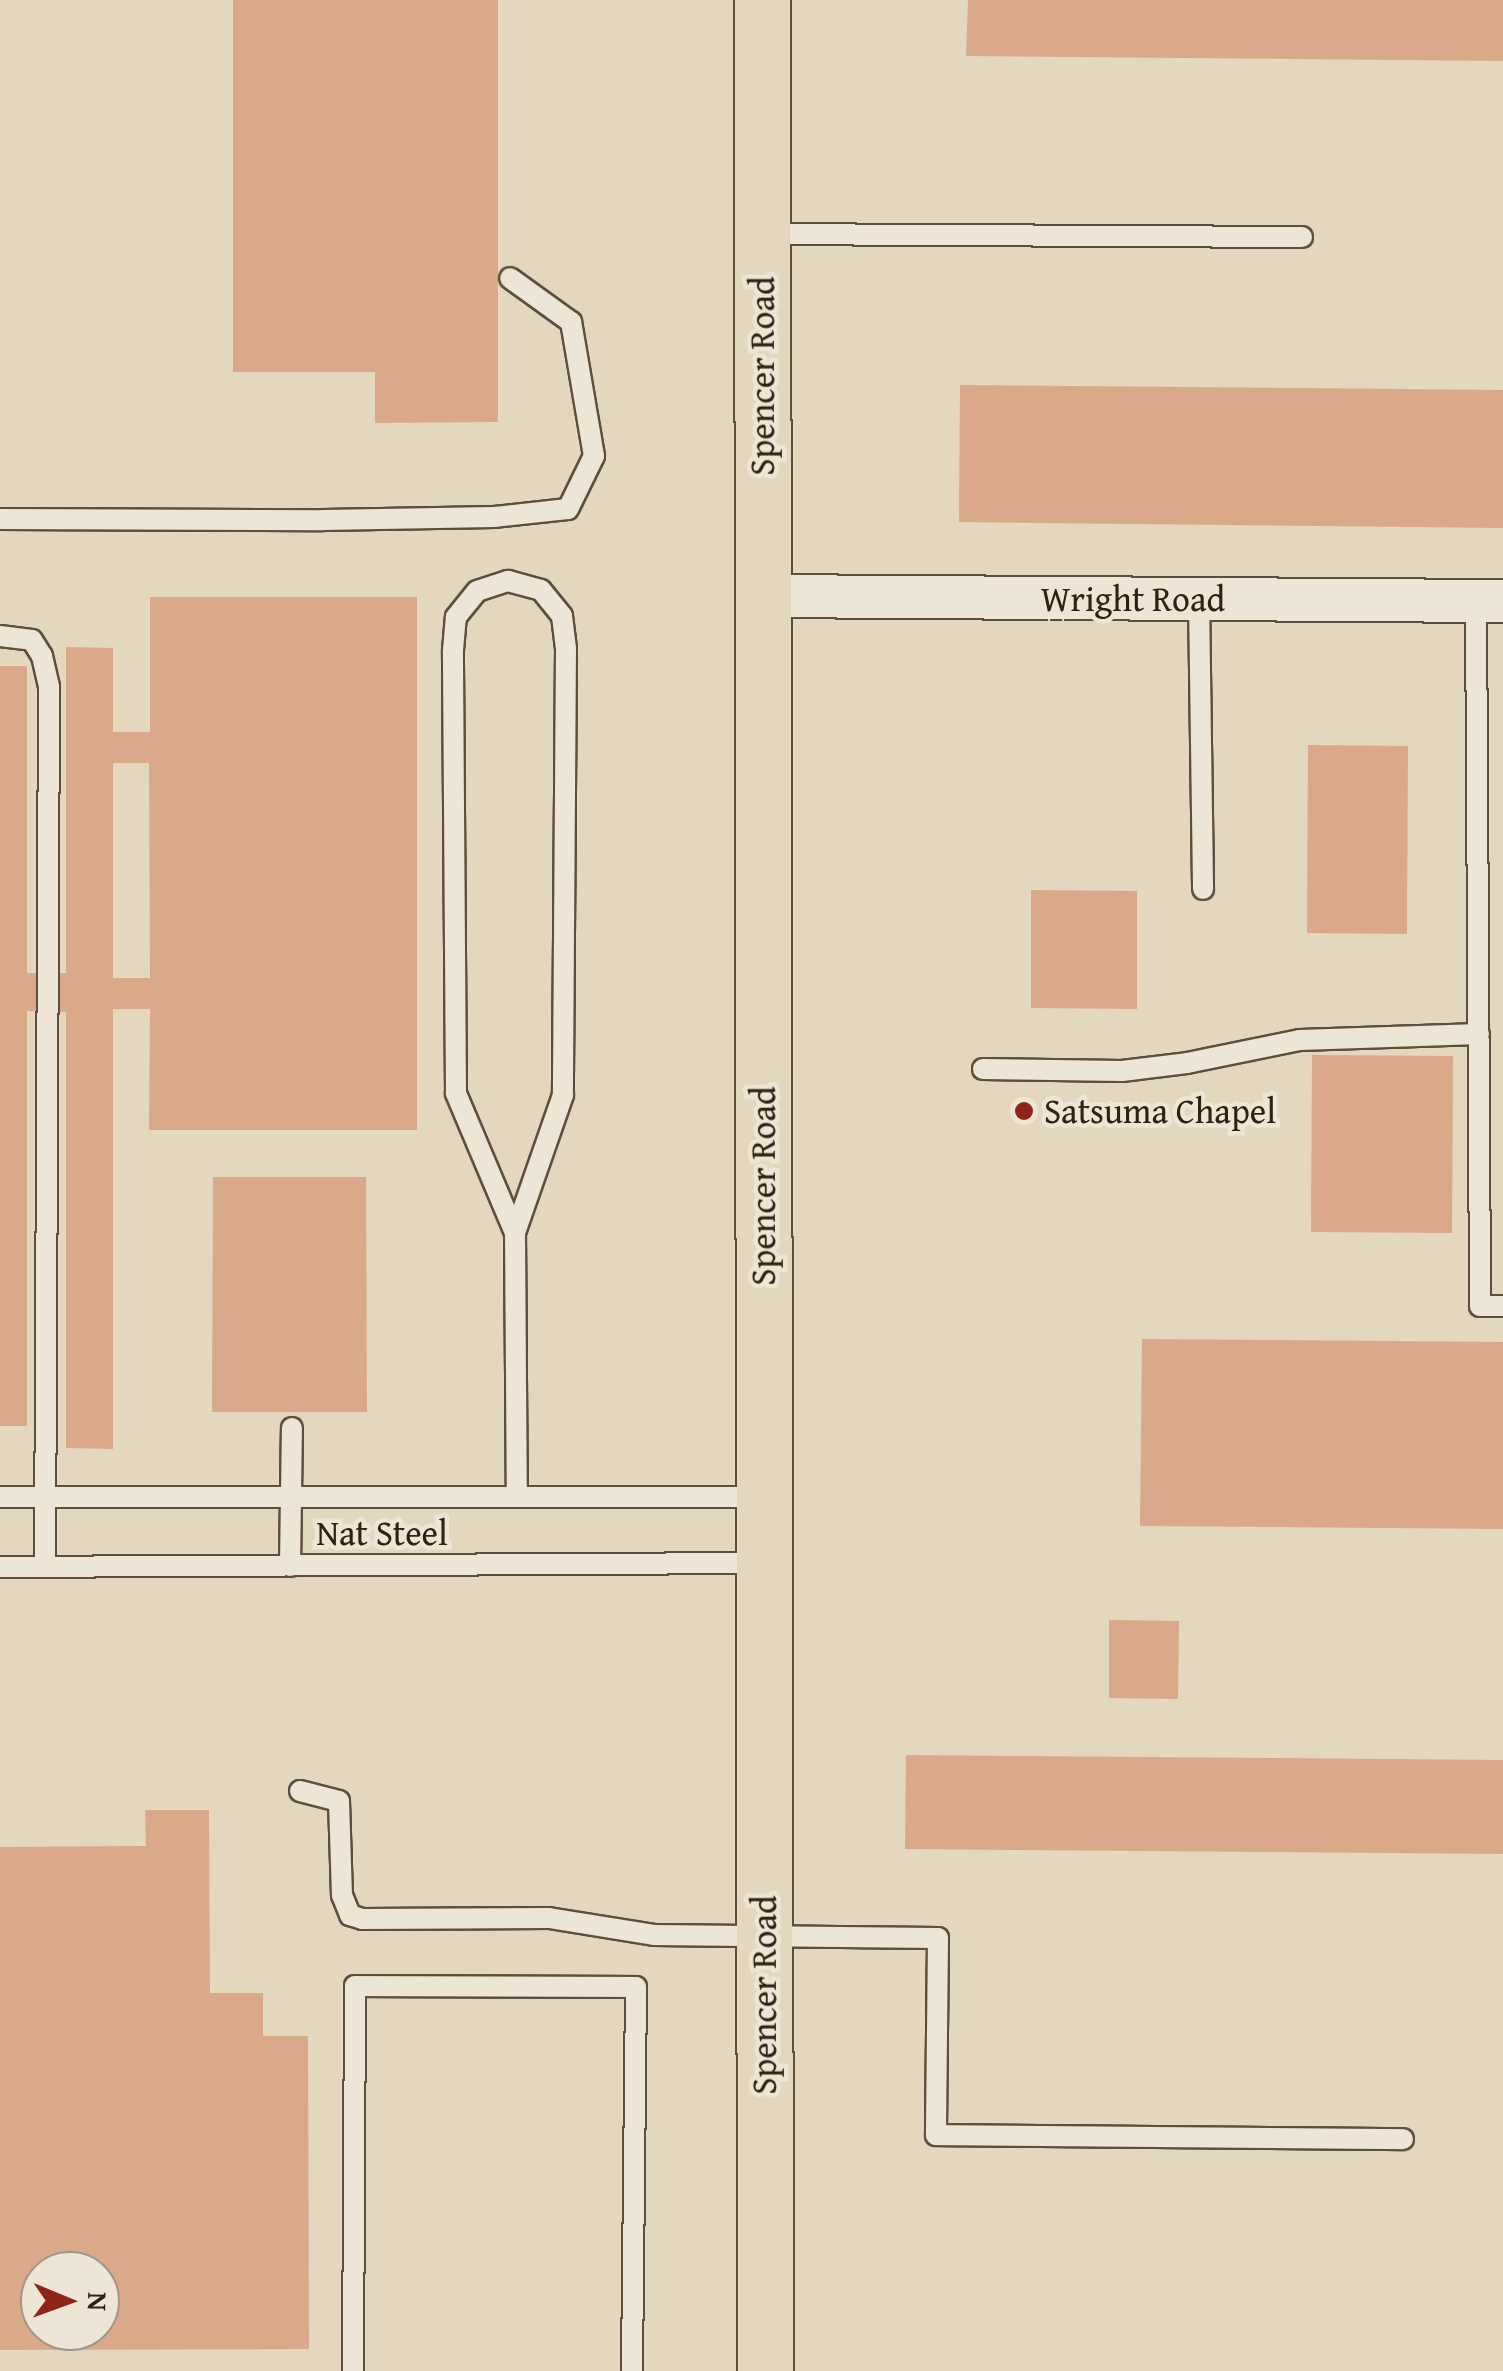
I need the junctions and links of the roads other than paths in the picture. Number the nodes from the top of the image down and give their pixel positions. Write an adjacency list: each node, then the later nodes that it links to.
1 (762, 0): 2 (main road, Spencer Road)
2 (762, 234): 3 (lane); 6 (main road, Spencer Road)
3 (1302, 237)
4 (510, 278): 5 (lane)
5 (0, 519)
6 (762, 596): 7 (street, Wright Road); 20 (main road, Spencer Road)
7 (1199, 599): 8 (street, Wright Road); 10 (lane)
8 (1490, 601): 11 (lane)
9 (0, 636): 17 (lane)
10 (1203, 889)
11 (1478, 1034): 12 (lane); 14 (lane)
12 (982, 1068)
13 (515, 1232): 13 (lane); 19 (lane)
14 (1503, 1306)
15 (292, 1428): 18 (lane)
16 (0, 1497): 17 (lane, Nat Steel)
17 (48, 1497): 18 (lane, Nat Steel); 22 (lane)
18 (291, 1497): 19 (lane, Nat Steel); 23 (lane)
19 (517, 1497): 20 (lane, Nat Steel)
20 (764, 1497): 21 (main road, Spencer Road)
21 (764, 1564): 23 (lane, Nat Steel); 26 (main road, Spencer Road)
22 (45, 1566): 23 (lane, Nat Steel); 24 (lane, Nat Steel)
23 (290, 1566)
24 (0, 1567)
25 (300, 1791): 26 (lane)
26 (764, 1935): 27 (lane); 30 (main road, Spencer Road)
27 (1404, 2139)
28 (353, 2371): 29 (lane)
29 (632, 2371)
30 (765, 2371)

